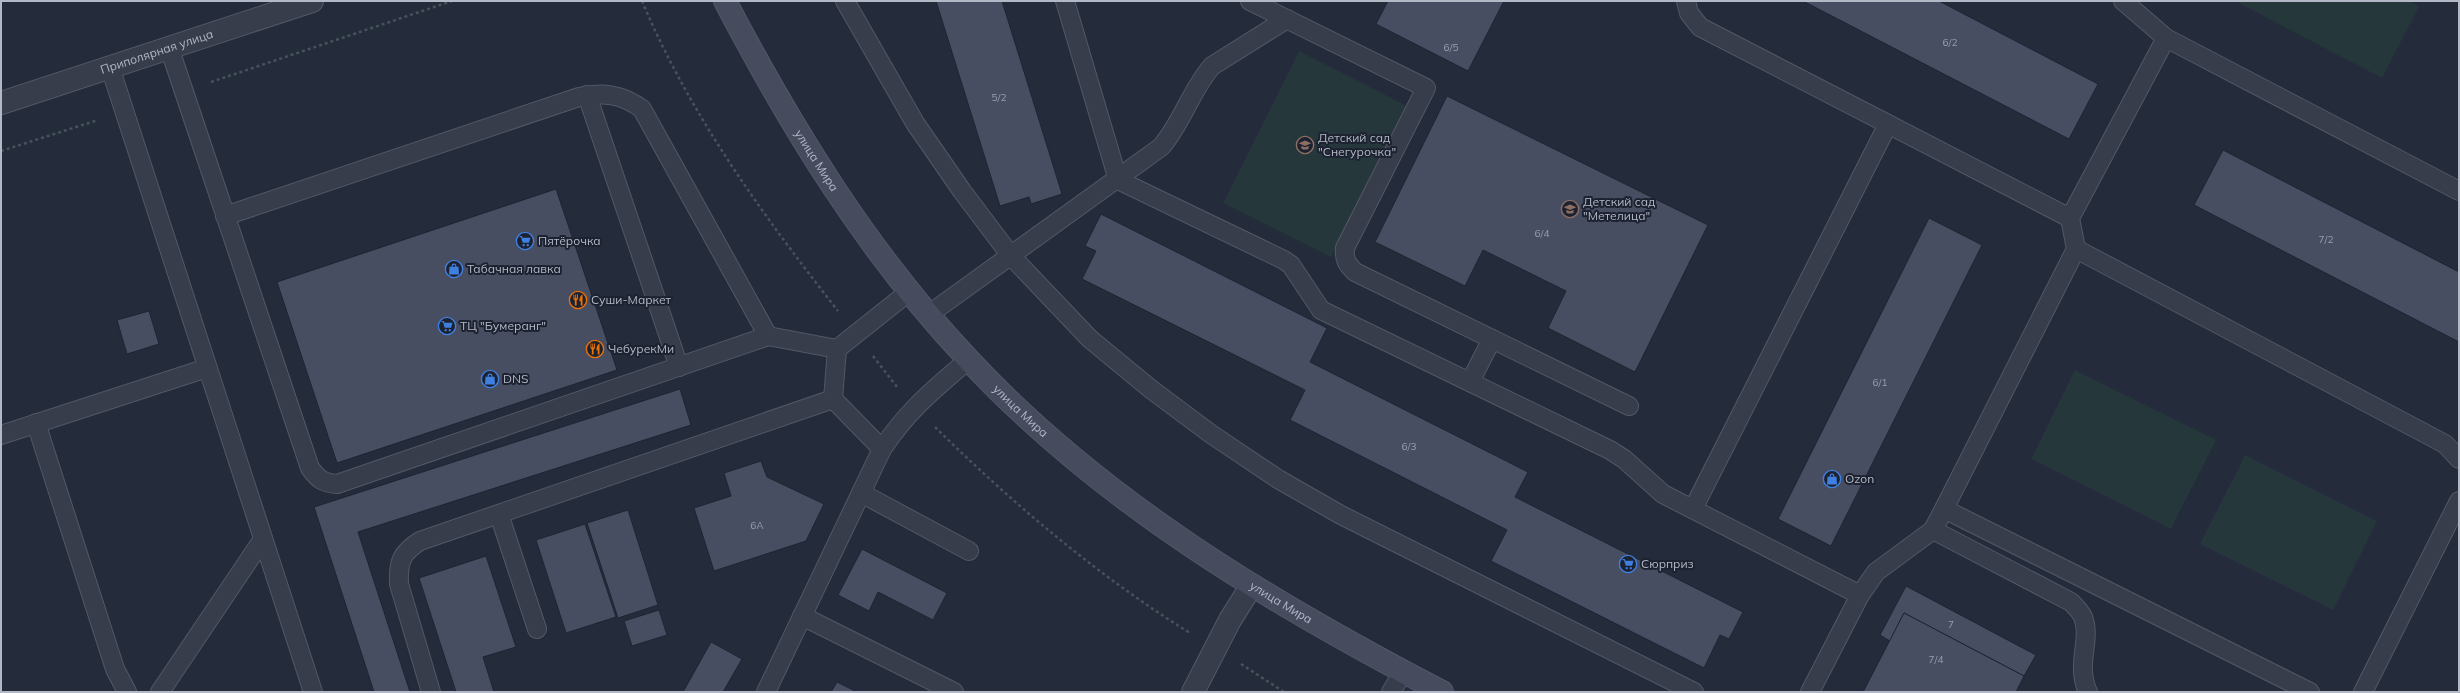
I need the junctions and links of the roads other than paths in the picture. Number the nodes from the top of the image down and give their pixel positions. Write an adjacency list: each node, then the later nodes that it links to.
1 (312, 1): 10 (street, Приполярная улица)
2 (725, 1): 21 (street, улица Мира)
3 (845, 1): 20 (lane)
4 (1065, 1): 15 (lane)
5 (1250, 1): 8 (lane)
6 (1686, 1): 14 (lane)
7 (2124, 1): 9 (lane)
8 (1287, 19): 15 (lane); 24 (lane)
9 (2166, 38): 16 (lane); 18 (lane)
10 (169, 47): 11 (street, Приполярная улица); 17 (lane)
11 (110, 68): 13 (street, Приполярная улица); 28 (lane)
12 (587, 95): 17 (lane); 23 (lane); 27 (lane)
13 (1, 103)
14 (1888, 124): 18 (lane); 38 (lane)
15 (1118, 180): 20 (lane); 29 (lane)
16 (2459, 191)
17 (225, 216): 27 (lane)
18 (2070, 218): 19 (lane)
19 (2076, 249): 35 (lane); 39 (lane)
20 (1011, 256): 22 (lane); 58 (lane)
21 (910, 291): 22 (street, улица Мира); 25 (lane)
22 (928, 315): 26 (street, улица Мира)
23 (768, 336): 25 (lane); 27 (lane)
24 (1492, 339): 29 (lane); 31 (lane)
25 (837, 349): 30 (lane)
26 (968, 360): 34 (lane); 44 (street, улица Мира)
27 (679, 367)
28 (207, 368): 32 (lane); 42 (lane)
29 (1470, 382): 38 (lane)
30 (833, 399): 34 (lane); 40 (lane)
31 (1629, 406)
32 (36, 423): 33 (lane); 49 (lane)
33 (1, 435)
34 (882, 449): 36 (lane)
35 (2459, 459)
36 (861, 493): 43 (lane); 46 (lane)
37 (2459, 501): 62 (lane)
38 (1693, 509): 45 (lane)
39 (1944, 509): 41 (lane); 61 (lane)
40 (499, 514): 47 (lane); 52 (lane)
41 (1933, 530): 45 (lane); 60 (lane)
42 (263, 539): 50 (lane); 51 (lane)
43 (969, 551)
44 (1252, 585): 48 (street, улица Мира); 55 (street)
45 (1860, 595): 59 (lane)
46 (802, 616): 53 (lane); 54 (lane)
47 (537, 629)
48 (1403, 672): 56 (lane); 57 (street, улица Мира)
49 (127, 692)
50 (160, 692)
51 (313, 692)
52 (431, 692)
53 (766, 692)
54 (954, 692)
55 (1193, 692)
56 (1391, 692)
57 (1442, 692)
58 (1694, 692)
59 (1810, 692)
60 (2088, 692)
61 (2310, 692)
62 (2363, 692)

